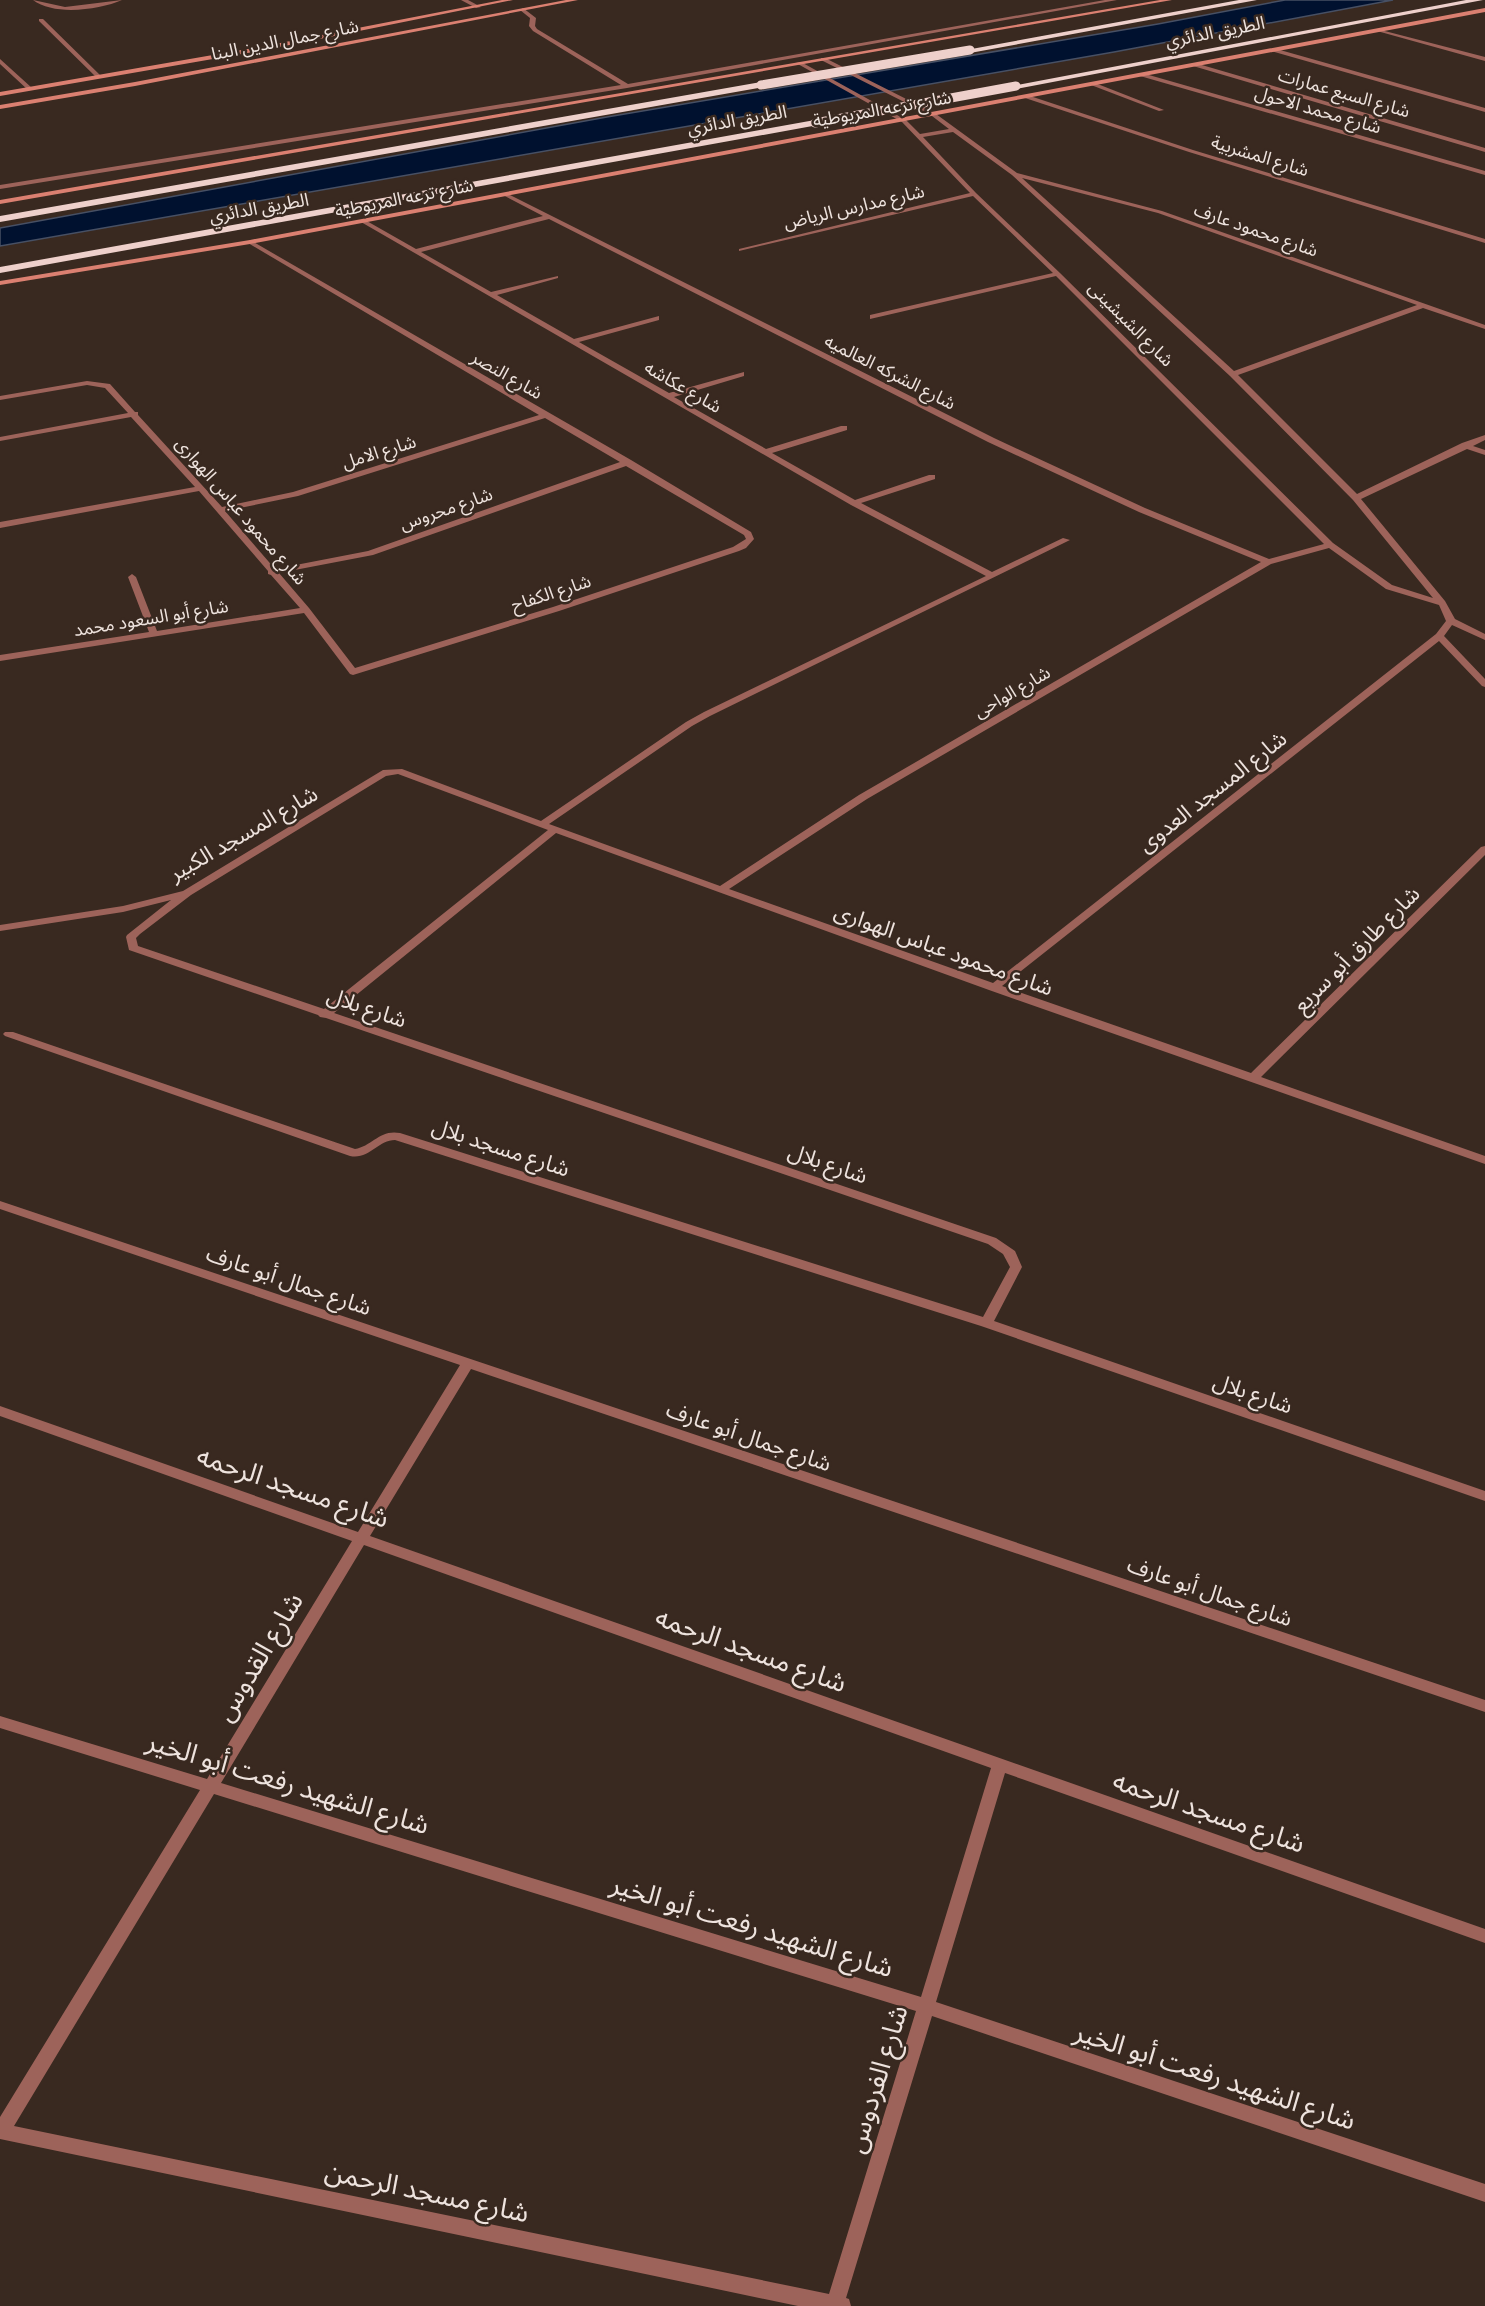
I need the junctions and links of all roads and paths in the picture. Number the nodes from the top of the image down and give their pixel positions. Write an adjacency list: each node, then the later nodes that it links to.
1 (36, 0): 2 (street)
2 (119, 0)
3 (464, 0): 10 (street)
4 (510, 0): 10 (main road, شارع جمال الدين البنا)
5 (575, 0): 11 (main road, شارع جمال الدين البنا)
6 (1114, 0): 24 (street)
7 (1169, 0): 16 (main road)
8 (1253, 0): 43 (highway, الطريق الدائري, bridge)
9 (1479, 0): 49 (highway, الطريق الدائري, bridge)
10 (478, 7): 22 (main road, شارع جمال الدين البنا)
11 (523, 10): 24 (street); 28 (main road, شارع جمال الدين البنا)
12 (1485, 12): 14 (main road, شارع ترعه المريوطية)
13 (41, 20): 22 (street)
14 (1379, 30): 15 (main road, شارع ترعه المريوطية); 17 (street)
15 (1273, 50): 20 (main road, شارع ترعه المريوطية); 30 (street)
16 (823, 59): 19 (main road); 31 (street, شارع الشيشينى, bridge)
17 (1485, 59)
18 (0, 61): 25 (street)
19 (799, 63): 32 (street, شارع الشيشينى, bridge); 41 (main road)
20 (1195, 65): 21 (main road, شارع ترعه المريوطية); 35 (street, شارع السبع عمارات)
21 (1142, 75): 23 (main road, شارع ترعه المريوطية); 36 (street, شارع محمد الاحول)
22 (99, 77): 25 (main road, شارع جمال الدين البنا)
23 (1093, 84): 27 (main road, شارع ترعه المريوطية); 29 (street)
24 (627, 86): 38 (street)
25 (30, 89): 26 (main road, شارع جمال الدين البنا)
26 (0, 94)
27 (1027, 97): 31 (main road, شارع ترعه المريوطية); 45 (street, شارع المشربية)
28 (0, 107)
29 (1161, 110)
30 (1485, 110)
31 (934, 115): 32 (main road, شارع ترعه المريوطية); 33 (street, شارع الشيشينى)
32 (904, 121): 34 (street, شارع الشيشينى); 39 (main road, شارع ترعه المريوطية)
33 (955, 130): 34 (street); 37 (street, شارع الشيشينى)
34 (919, 136): 40 (street, شارع الشيشينى)
35 (1485, 150)
36 (1485, 173)
37 (1014, 174): 54 (street, شارع محمود عارف); 60 (street, شارع الشيشينى)
38 (0, 187)
39 (504, 194): 42 (street, شارع الشركه العالميه); 44 (main road, شارع ترعه المريوطية)
40 (974, 194): 47 (street, شارع مدارس الرياض); 50 (street, شارع الشيشينى)
41 (0, 202)
42 (549, 218): 48 (street); 81 (street, شارع الشركه العالميه)
43 (0, 219)
44 (363, 220): 46 (main road, شارع ترعه المريوطية); 48 (street, شارع عكاشه)
45 (1485, 241)
46 (250, 242): 52 (main road, شارع ترعه المريوطية); 64 (street, شارع النصر)
47 (741, 250)
48 (416, 251): 53 (street, شارع عكاشه)
49 (0, 270)
50 (1058, 274): 55 (street); 80 (street, شارع الشيشينى)
51 (556, 277): 53 (street)
52 (0, 284)
53 (491, 294): 58 (street, شارع عكاشه)
54 (1424, 305): 57 (street, شارع محمود عارف); 60 (street)
55 (873, 317)
56 (656, 318): 58 (street)
57 (1485, 327)
58 (574, 341): 61 (street, شارع عكاشه)
59 (741, 374): 61 (street)
60 (1233, 374): 74 (street, شارع الشيشينى)
61 (668, 396): 69 (street, شارع عكاشه)
62 (0, 398): 63 (street, شارع محمود عباس الهوارى)
63 (135, 414): 67 (street); 73 (street, شارع محمود عباس الهوارى)
64 (546, 415): 71 (street, شارع النصر); 76 (street, شارع الامل)
65 (844, 428): 69 (street)
66 (1485, 437): 68 (street)
67 (0, 439)
68 (1465, 445): 70 (street); 74 (street)
69 (766, 452): 75 (street, شارع عكاشه)
70 (1485, 453)
71 (628, 462): 78 (street, شارع النصر); 82 (street, شارع محروس)
72 (932, 477): 75 (street)
73 (201, 488): 76 (street, شارع محمود عباس الهوارى); 77 (street)
74 (1356, 498): 85 (street, شارع الشيشينى)
75 (854, 503): 83 (street, شارع عكاشه)
76 (218, 510): 82 (street, شارع محمود عباس الهوارى)
77 (0, 525)
78 (748, 534): 92 (street, شارع الكفاح)
79 (1066, 540): 83 (street)
80 (1330, 545): 81 (street, شارع الواحى); 85 (street, شارع الشيشينى)
81 (1268, 562): 98 (street, شارع الواحى)
82 (272, 572): 86 (street, شارع محمود عباس الهوارى)
83 (991, 575): 95 (street)
84 (132, 577): 88 (street)
85 (1442, 603): 87 (street, شارع الشيشينى)
86 (306, 610): 88 (street, شارع أبو السعود محمد); 92 (street, شارع محمود عباس الهوارى)
87 (1451, 621): 89 (street, شارع المسجد العدوى); 90 (street)
88 (154, 634): 91 (street, شارع أبو السعود محمد)
89 (1439, 636): 93 (street); 101 (street, شارع المسجد العدوى)
90 (1485, 637)
91 (0, 658)
92 (353, 672)
93 (1485, 684)
94 (391, 771): 95 (street, شارع محمود عباس الهوارى); 99 (street, شارع المسجد الكبير)
95 (541, 825): 96 (street, شارع محمود عباس الهوارى)
96 (554, 830): 98 (street, شارع محمود عباس الهوارى); 102 (street)
97 (1485, 849): 104 (street, شارع طارق أبو سريع)
98 (721, 890): 101 (street, شارع محمود عباس الهوارى)
99 (187, 892): 100 (street, شارع المسجد الكبير); 102 (street, شارع بلال)
100 (0, 928)
101 (993, 988): 104 (street, شارع محمود عباس الهوارى)
102 (324, 1015): 107 (street, شارع بلال)
103 (9, 1034): 107 (street, شارع مسجد بلال)
104 (1254, 1077): 105 (street, شارع محمود عباس الهوارى)
105 (1485, 1160)
106 (0, 1205): 108 (street, شارع جمال أبو عارف)
107 (986, 1323): 110 (street, شارع بلال)
108 (468, 1363): 111 (street, شارع القدوس); 112 (street, شارع جمال أبو عارف)
109 (0, 1411): 111 (street, شارع مسجد الرحمه)
110 (1485, 1496)
111 (361, 1538): 114 (street, شارع مسجد الرحمه); 115 (street, شارع القدوس)
112 (1485, 1706)
113 (0, 1722): 115 (street, شارع الشهيد رفعت أبو الخير)
114 (1000, 1765): 116 (street, شارع مسجد الرحمه); 117 (street, شارع الفردوس)
115 (211, 1786): 117 (street, شارع الشهيد رفعت أبو الخير); 118 (street, شارع القدوس)
116 (1485, 1936)
117 (926, 2006): 119 (street, شارع الشهيد رفعت أبو الخير); 120 (street, شارع الفردوس)
118 (0, 2131): 120 (street, شارع مسجد الرحمن)
119 (1485, 2193)
120 (839, 2305)

